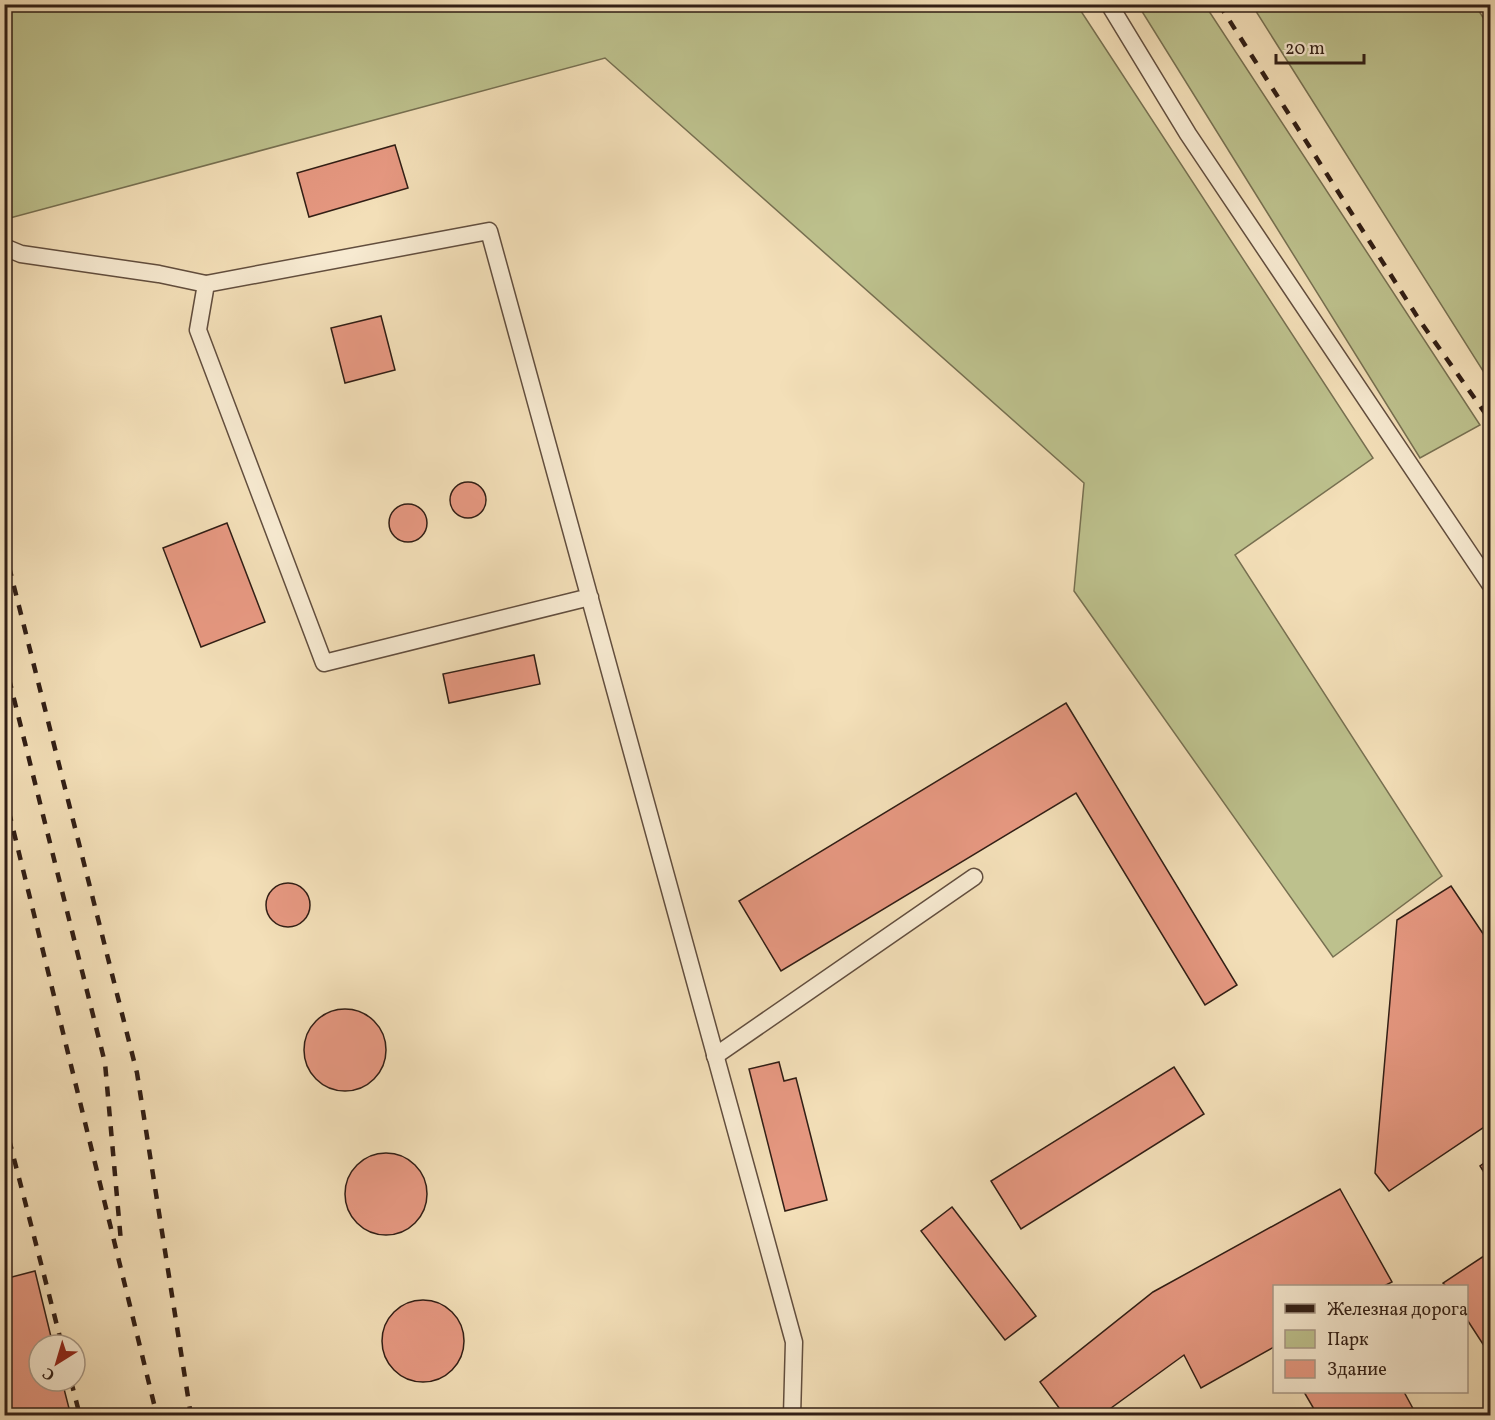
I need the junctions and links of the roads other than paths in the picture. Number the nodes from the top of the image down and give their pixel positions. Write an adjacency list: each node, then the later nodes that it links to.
1 (1109, 4): 4 (lane)
2 (4, 247): 3 (lane)
3 (206, 284): 5 (lane); 5 (lane)
4 (1491, 584)
5 (590, 597): 7 (lane)
6 (974, 877): 7 (lane)
7 (715, 1056): 8 (lane)
8 (792, 1416)

